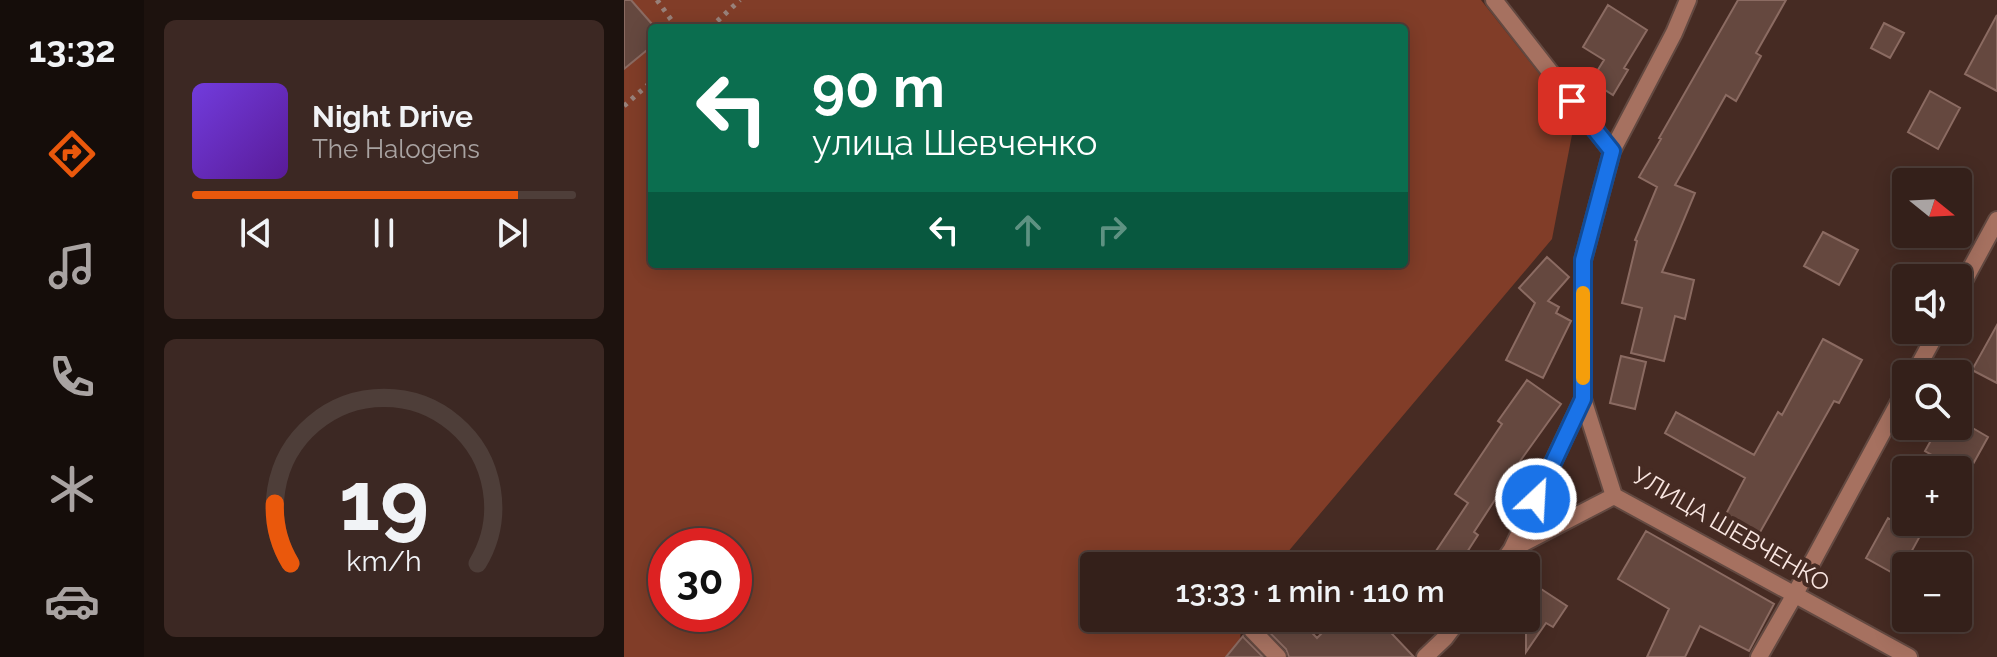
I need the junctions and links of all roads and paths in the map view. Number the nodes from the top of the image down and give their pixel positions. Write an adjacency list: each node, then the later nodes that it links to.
1 (657, 0): 5 (path)
2 (740, 0): 6 (path)
3 (1494, 0): 9 (street)
4 (1688, 0): 9 (street)
5 (674, 24)
6 (714, 24)
7 (648, 85): 8 (path)
8 (624, 106)
9 (1612, 151): 12 (street)
10 (1997, 220): 11 (street)
11 (1972, 266)
12 (1583, 399): 14 (street, УЛИЦА ШЕВЧЕНКО); 15 (street)
13 (1892, 415): 17 (street)
14 (1614, 496): 15 (street); 17 (street, УЛИЦА ШЕВЧЕНКО)
15 (1512, 549): 16 (street)
16 (1510, 552)
17 (1795, 594): 22 (street); 23 (street, УЛИЦА ШЕВЧЕНКО)
18 (1254, 632): 20 (street)
19 (1450, 632): 21 (street)
20 (1278, 657)
21 (1425, 657)
22 (1759, 657)
23 (1909, 657)

